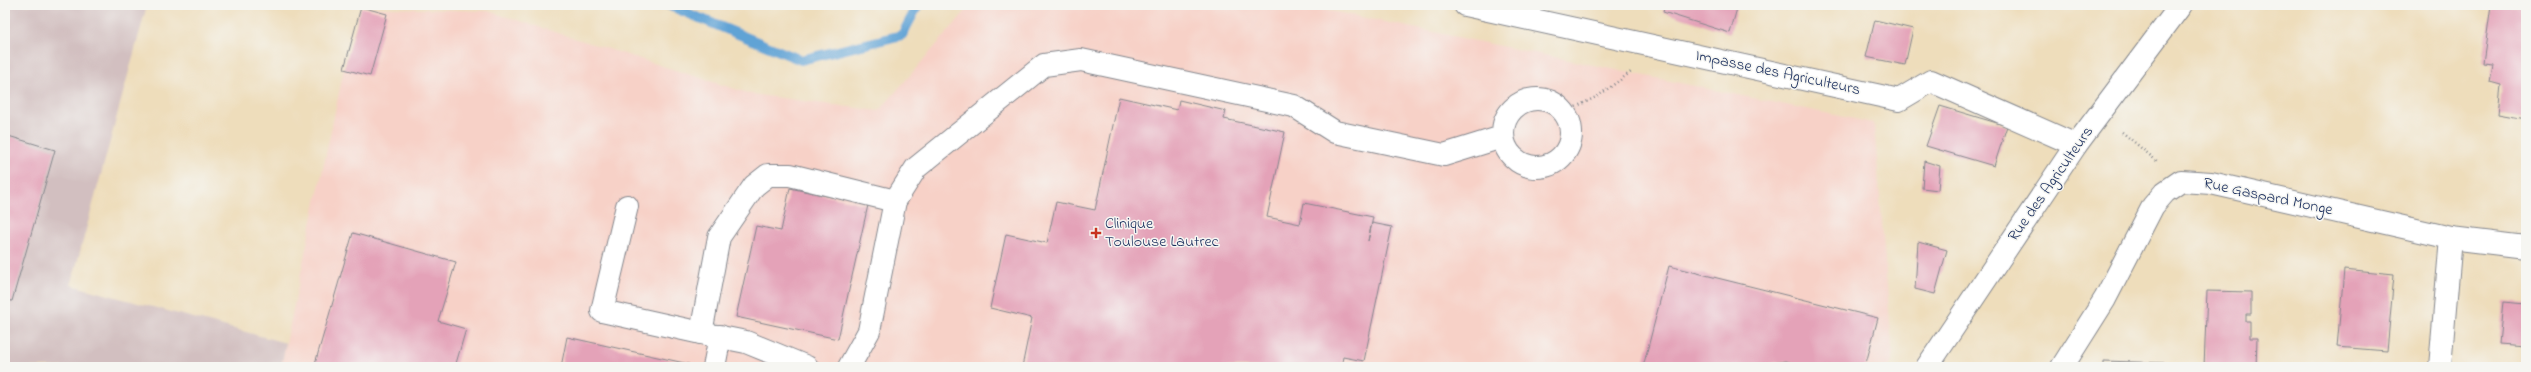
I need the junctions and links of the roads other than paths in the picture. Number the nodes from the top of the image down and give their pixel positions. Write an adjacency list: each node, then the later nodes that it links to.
1 (1465, 5): 4 (street, Impasse des Agriculteurs)
2 (2181, 5): 4 (street, Rue des Agriculteurs)
3 (1502, 137): 3 (street); 5 (street)
4 (2076, 145): 13 (street, Rue des Agriculteurs)
5 (895, 201): 9 (street); 12 (street)
6 (627, 206): 9 (street)
7 (2452, 238): 8 (street, Rue Gaspard Monge); 14 (street, Rue Gaspard Monge); 15 (street)
8 (2526, 246)
9 (711, 335): 10 (street); 11 (street)
10 (714, 367)
11 (807, 367)
12 (849, 367)
13 (1928, 367)
14 (2062, 367)
15 (2440, 367)

